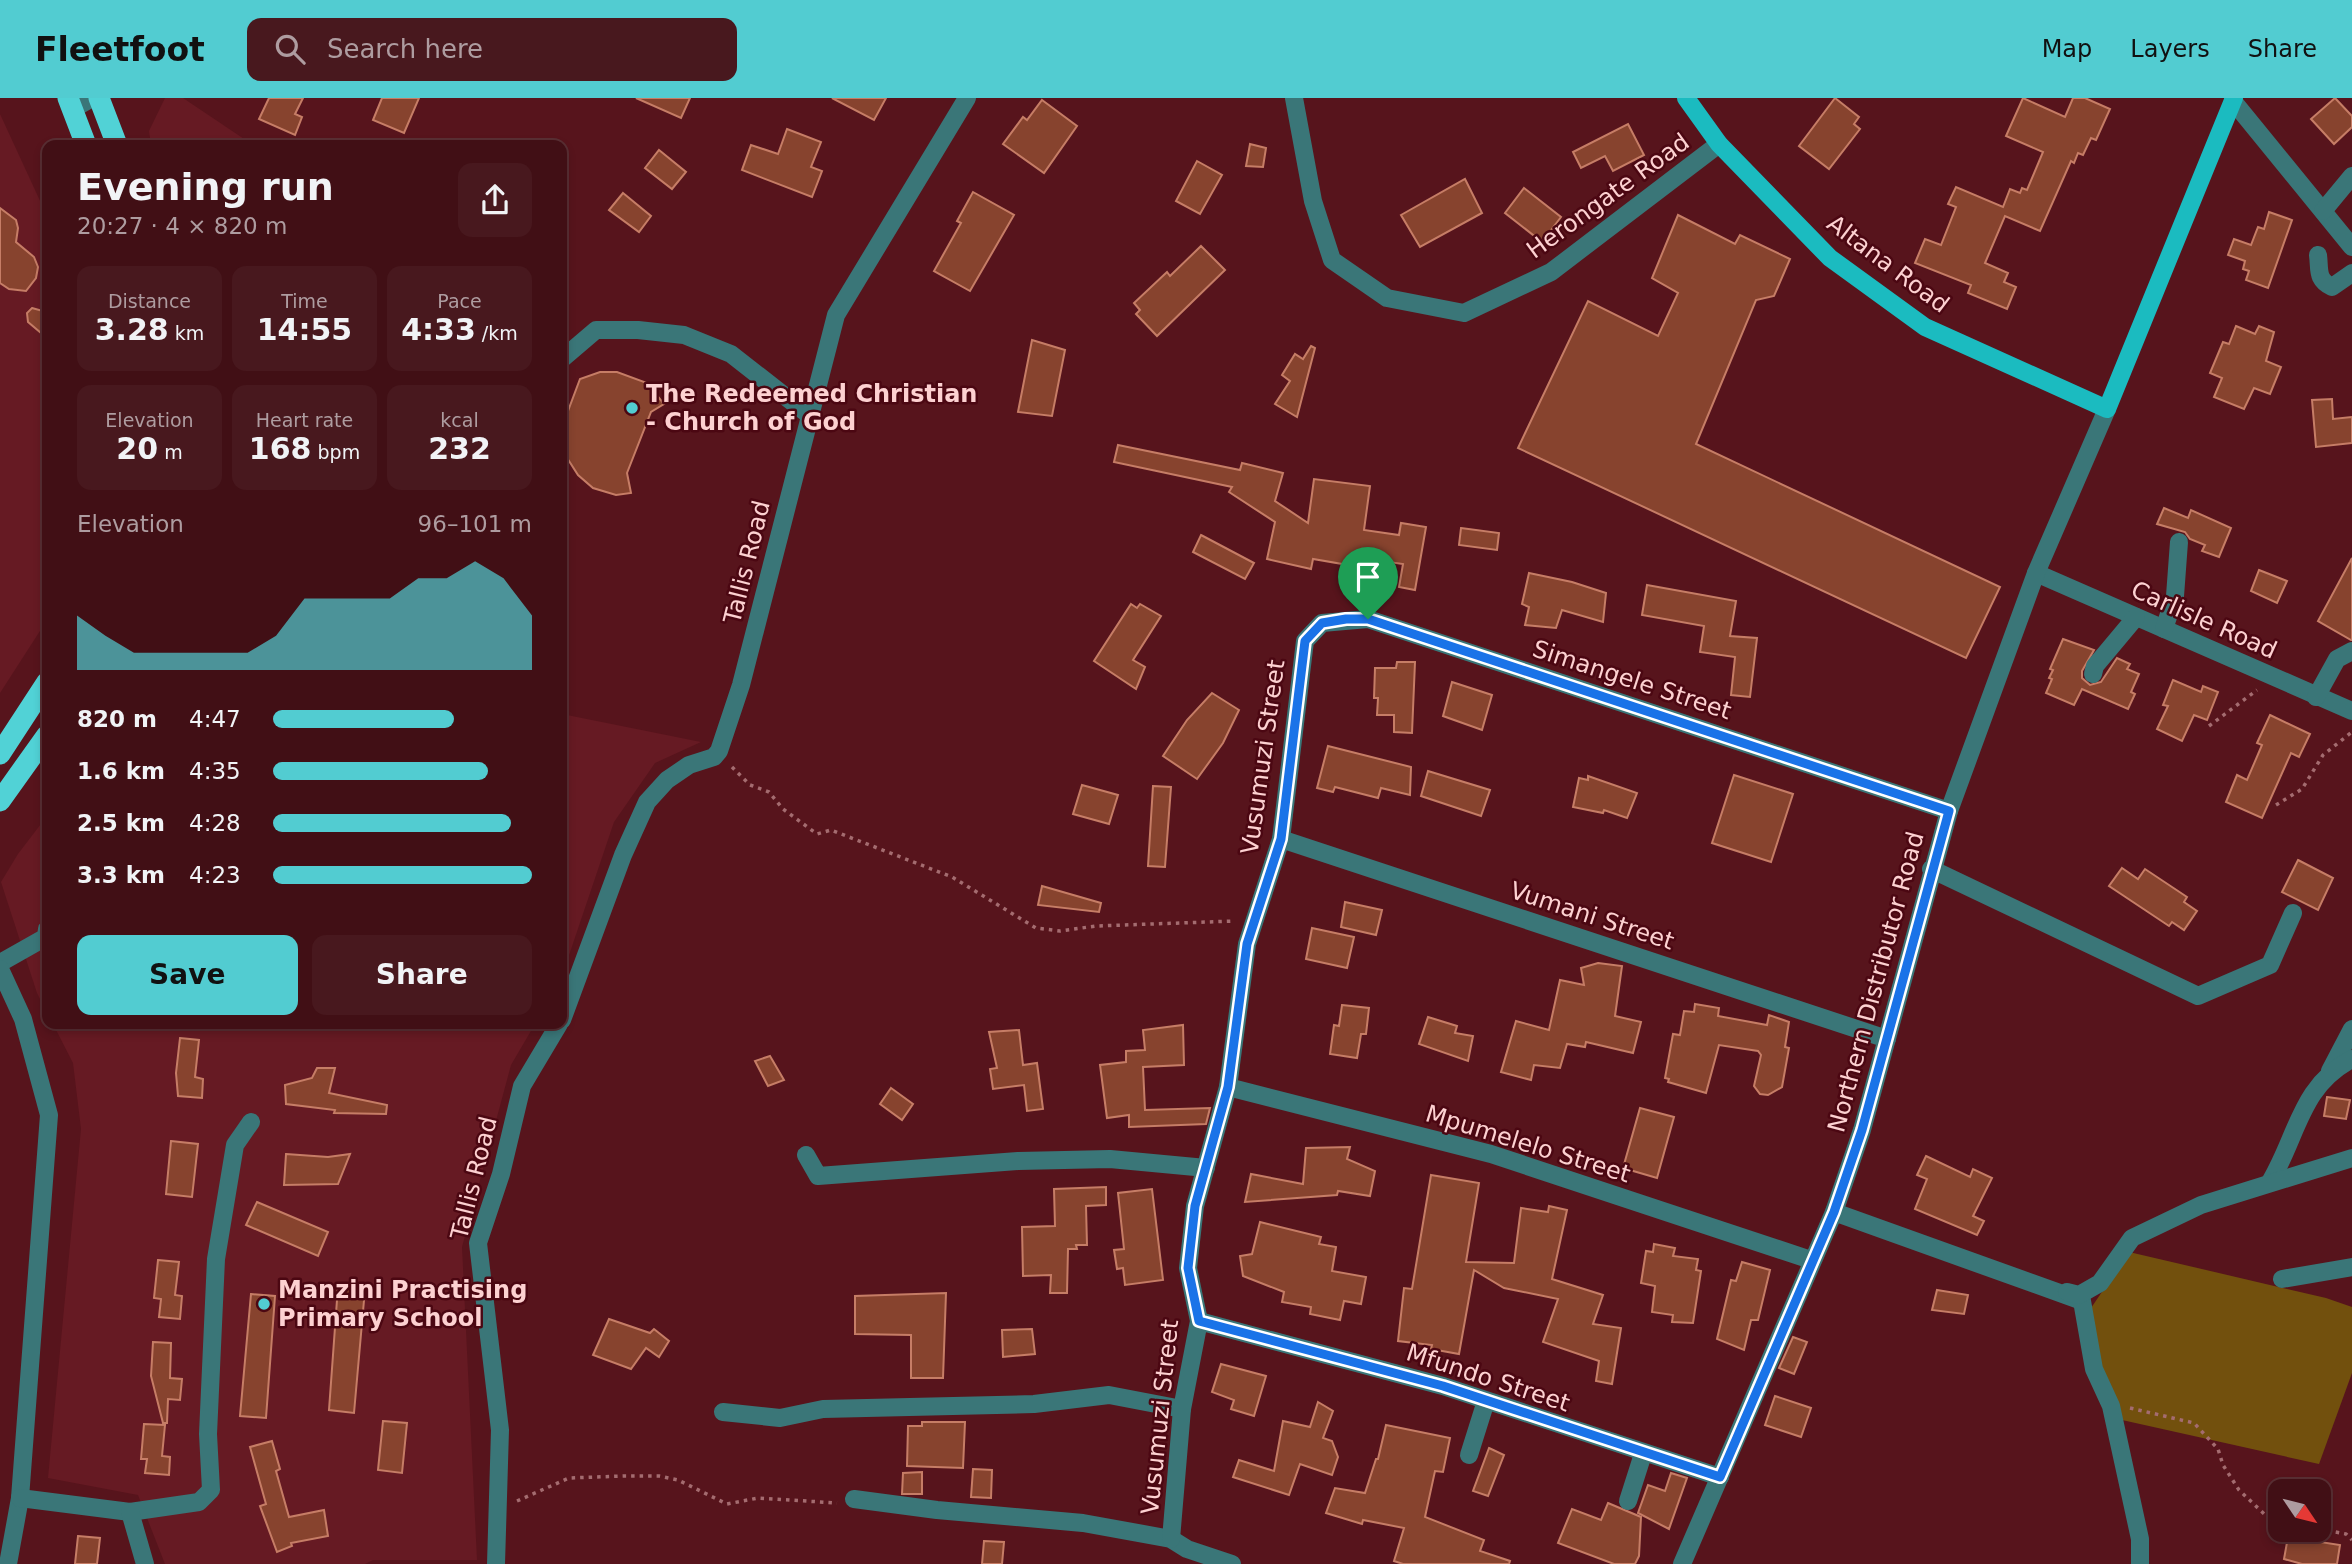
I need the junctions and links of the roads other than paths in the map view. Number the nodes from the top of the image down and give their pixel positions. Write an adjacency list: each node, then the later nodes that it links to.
1 (92, 98): 7 (street)
2 (99, 98): 9 (highway)
3 (967, 98): 18 (street, Tallis Road)
4 (1294, 98): 10 (street, Herongate Road)
5 (1686, 98): 10 (main road, Altana Road)
6 (2233, 100): 12 (street); 17 (main road)
7 (71, 104): 8 (highway)
8 (84, 140)
9 (115, 140)
10 (1719, 144): 17 (main road, Altana Road)
11 (2352, 176): 12 (street)
12 (2323, 211): 13 (street)
13 (2352, 247)
14 (2318, 255): 15 (street)
15 (2352, 273)
16 (567, 355): 18 (street)
17 (2107, 409): 20 (street, Northern Distributor Road)
18 (809, 415): 39 (street, Tallis Road)
19 (2179, 542): 22 (street)
20 (2036, 573): 21 (street, Carlisle Road); 32 (street, Northern Distributor Road)
21 (2136, 617): 22 (street, Carlisle Road); 25 (street)
22 (2164, 629): 27 (street, Carlisle Road)
23 (1305, 641): 32 (street, Simangele Street); 33 (street, Vusumuzi Street)
24 (2352, 651): 27 (street)
25 (2093, 674)
26 (42, 690): 30 (highway)
27 (2316, 697): 28 (street, Carlisle Road)
28 (2352, 711)
29 (42, 742): 31 (highway)
30 (0, 754)
31 (0, 801)
32 (1949, 811): 34 (street, Northern Distributor Road)
33 (1281, 839): 42 (street, Vumani Street); 45 (street, Vusumuzi Street)
34 (1931, 869): 35 (street); 42 (street, Northern Distributor Road)
35 (2293, 913)
36 (42, 939): 37 (street)
37 (0, 963)
38 (0, 969): 63 (street)
39 (567, 1006)
40 (557, 1029): 70 (street, Tallis Road)
41 (2352, 1029): 44 (street)
42 (1887, 1039): 51 (street, Northern Distributor Road)
43 (2352, 1059): 44 (street)
44 (2328, 1074): 50 (street)
45 (1228, 1087): 49 (street, Vusumuzi Street); 52 (street, Mpumelelo Street)
46 (251, 1122): 66 (street)
47 (806, 1155): 49 (street)
48 (2352, 1158): 50 (street)
49 (1206, 1168): 56 (street, Vusumuzi Street)
50 (2270, 1182): 55 (street)
51 (1834, 1212): 52 (street, Northern Distributor Road); 55 (street)
52 (1811, 1260): 62 (street, Northern Distributor Road)
53 (2352, 1267): 54 (street)
54 (2282, 1279)
55 (2046, 1287): 73 (street)
56 (1199, 1321): 57 (street, Mfundo Street); 58 (street, Vusumuzi Street)
57 (1486, 1401): 60 (street, Mfundo Street); 61 (street)
58 (1182, 1409): 59 (street); 67 (street, Vusumuzi Street)
59 (723, 1412)
60 (1643, 1454): 62 (street, Mfundo Street); 65 (street)
61 (1469, 1455)
62 (1720, 1477): 72 (street, Northern Distributor Road)
63 (20, 1498): 66 (street); 68 (street)
64 (846, 1501): 67 (street)
65 (1628, 1501)
66 (130, 1512): 69 (street)
67 (1171, 1539): 71 (street)
68 (8, 1564)
69 (145, 1564)
70 (496, 1564)
71 (1232, 1564)
72 (1682, 1564)
73 (2140, 1564)

